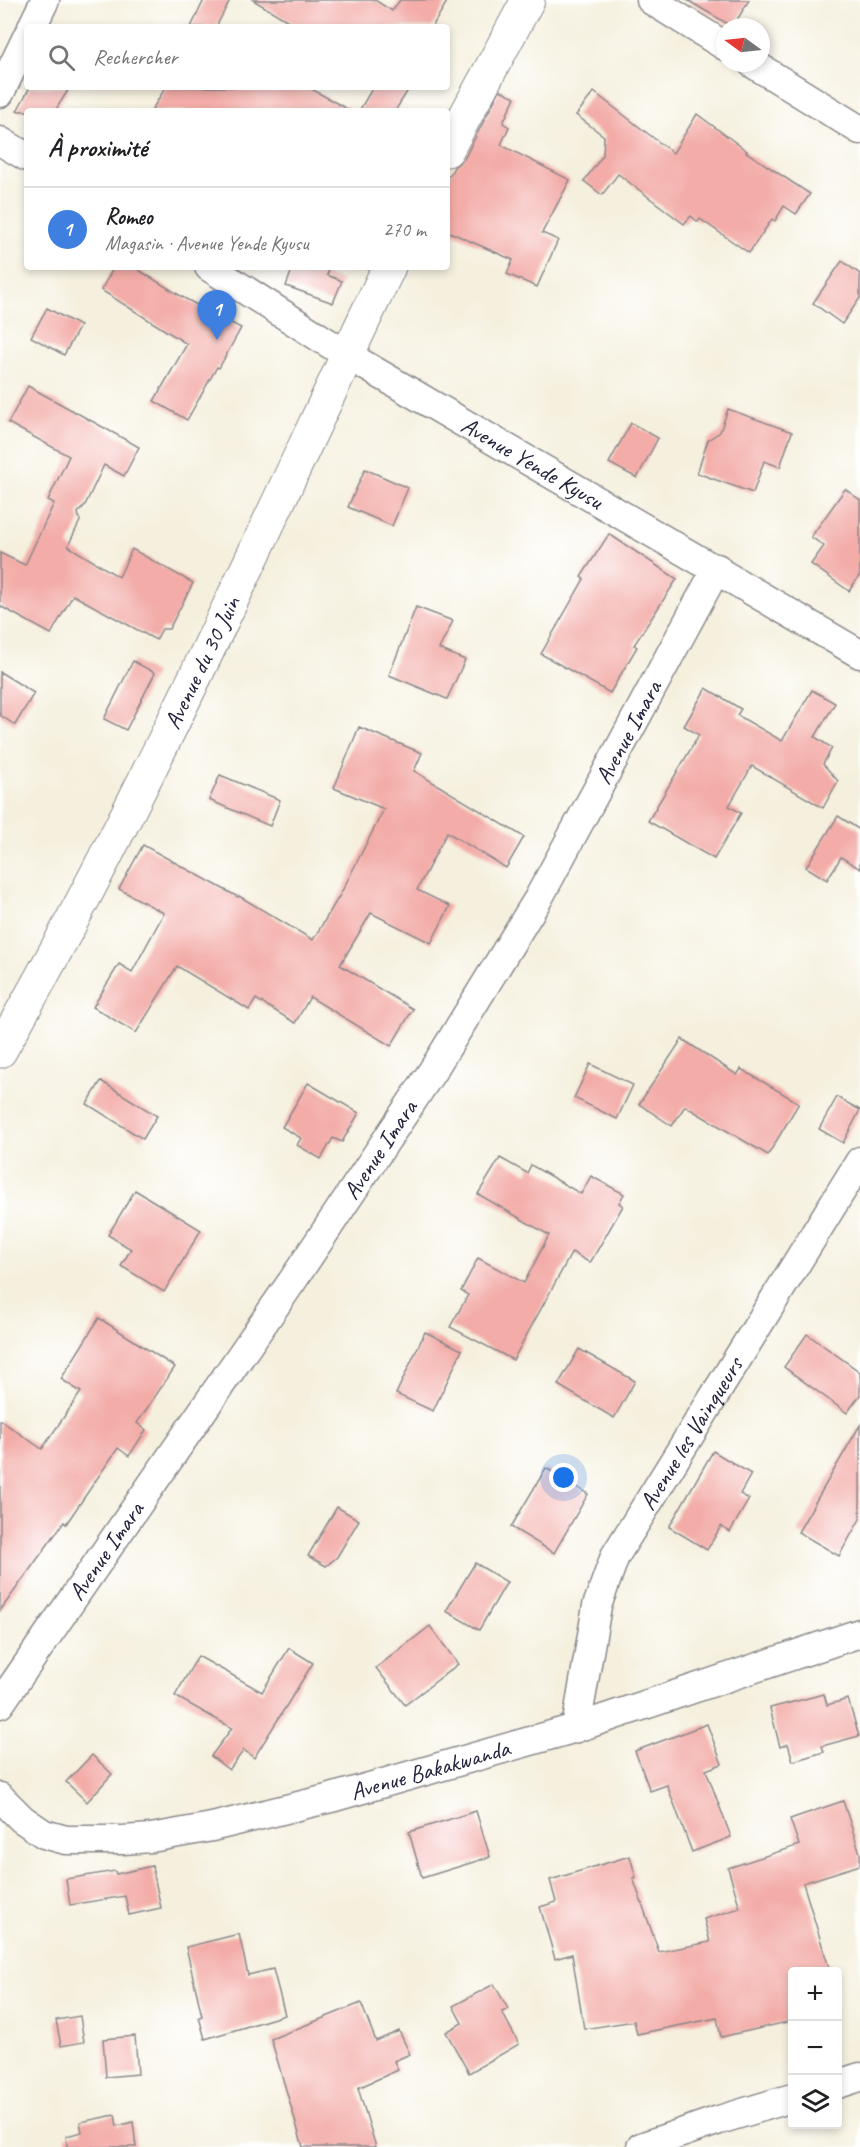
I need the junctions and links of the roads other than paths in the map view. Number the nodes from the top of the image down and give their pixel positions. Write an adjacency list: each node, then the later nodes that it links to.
1 (45, 0): 4 (street)
2 (528, 0): 11 (street)
3 (651, 0): 5 (street)
4 (33, 24)
5 (716, 40)
6 (24, 43): 8 (street)
7 (767, 72): 9 (street)
8 (0, 93)
9 (860, 130)
10 (0, 141): 12 (street)
11 (450, 144)
12 (24, 156)
13 (214, 270): 15 (street, Avenue Yende Kyusu)
14 (388, 270): 15 (street, Avenue du 30 Juin)
15 (347, 355): 16 (street, Avenue Yende Kyusu); 18 (street, Avenue du 30 Juin)
16 (717, 568): 17 (street, Avenue Yende Kyusu); 21 (street, Avenue Imara)
17 (860, 654)
18 (0, 1051)
19 (860, 1161): 22 (street, Avenue les Vainqueurs)
20 (860, 1633): 22 (street, Avenue Bakakwanda)
21 (0, 1704)
22 (576, 1728): 23 (street, Avenue Bakakwanda)
23 (0, 1797)
24 (860, 2077): 25 (street)
25 (842, 2082)
26 (788, 2098): 27 (street)
27 (641, 2147)

